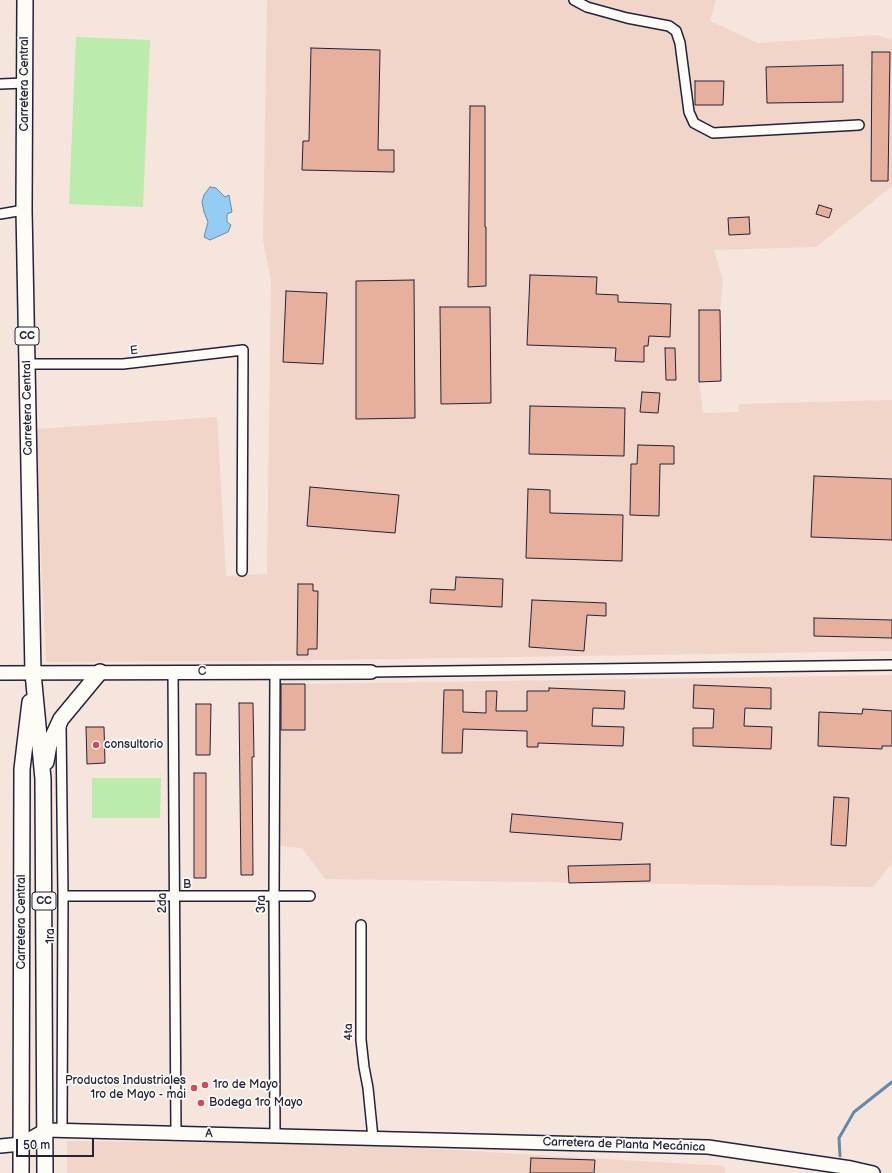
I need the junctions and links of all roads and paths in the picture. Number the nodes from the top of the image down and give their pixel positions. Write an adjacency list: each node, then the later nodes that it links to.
1 (25, 0): 3 (main road, Carretera Central / CC)
2 (574, 0): 5 (street)
3 (25, 83): 4 (street); 6 (main road, Carretera Central / CC)
4 (0, 84)
5 (859, 125)
6 (24, 210): 7 (street); 8 (main road, Carretera Central / CC)
7 (0, 214)
8 (27, 364): 9 (street, E); 16 (main road, Carretera Central / CC)
9 (242, 571)
10 (892, 665): 14 (street)
11 (100, 672): 12 (street, C); 16 (street, C); 17 (main road)
12 (173, 672): 13 (street, C); 22 (street, 2da)
13 (275, 672): 14 (street, C); 20 (street, 3ra)
14 (372, 672)
15 (0, 673): 16 (street, C)
16 (33, 673): 18 (main road, Carretera Central / CC); 29 (main road, Carretera Central / CC)
17 (61, 719): 18 (main road); 19 (street, 1ra)
18 (43, 779): 24 (main road, Carretera Central / CC)
19 (63, 896): 22 (street, B); 25 (street, 1ra)
20 (274, 896): 21 (street, B); 22 (street, B); 27 (street, 3ra)
21 (310, 896)
22 (175, 897): 26 (street, 2da)
23 (361, 925): 28 (street, 4ta)
24 (46, 1130): 25 (street, A); 29 (street); 32 (main road, Carretera Central / CC)
25 (62, 1130): 26 (street, A)
26 (176, 1133): 27 (street, A)
27 (275, 1135): 28 (street, A)
28 (373, 1138): 33 (street, Carretera de Planta Mecánica)
29 (21, 1144): 30 (street); 31 (main road, Carretera Central / CC)
30 (0, 1146)
31 (21, 1173)
32 (45, 1173)
33 (873, 1173)

